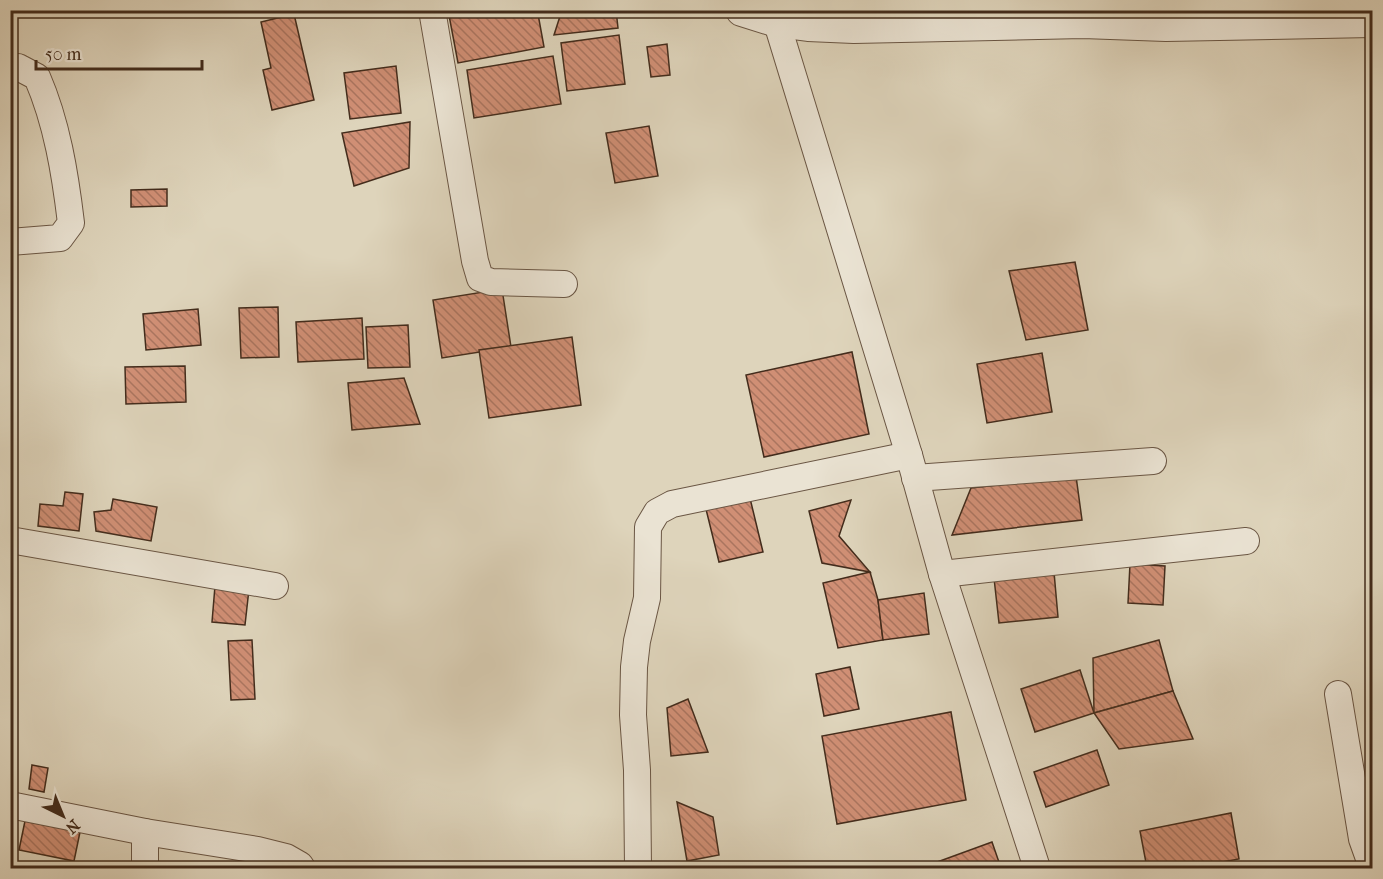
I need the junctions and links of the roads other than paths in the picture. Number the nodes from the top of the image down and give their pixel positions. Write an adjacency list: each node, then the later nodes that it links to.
1 (432, 10): 10 (street)
2 (742, 10): 3 (street)
3 (775, 16): 4 (street); 12 (street)
4 (1083, 16): 6 (street)
5 (1290, 17): 6 (street); 7 (street)
6 (1166, 18)
7 (1372, 21)
8 (10, 67): 9 (street)
9 (10, 242)
10 (564, 284)
11 (1153, 461): 12 (street)
12 (912, 466): 15 (street); 23 (street)
13 (10, 540): 16 (street)
14 (1246, 541): 15 (street)
15 (942, 574): 24 (street)
16 (275, 586)
17 (1338, 694): 20 (street)
18 (10, 805): 19 (street)
19 (145, 832): 21 (street); 22 (street)
20 (1372, 867)
21 (145, 868)
22 (302, 868)
23 (638, 868)
24 (1037, 868)

